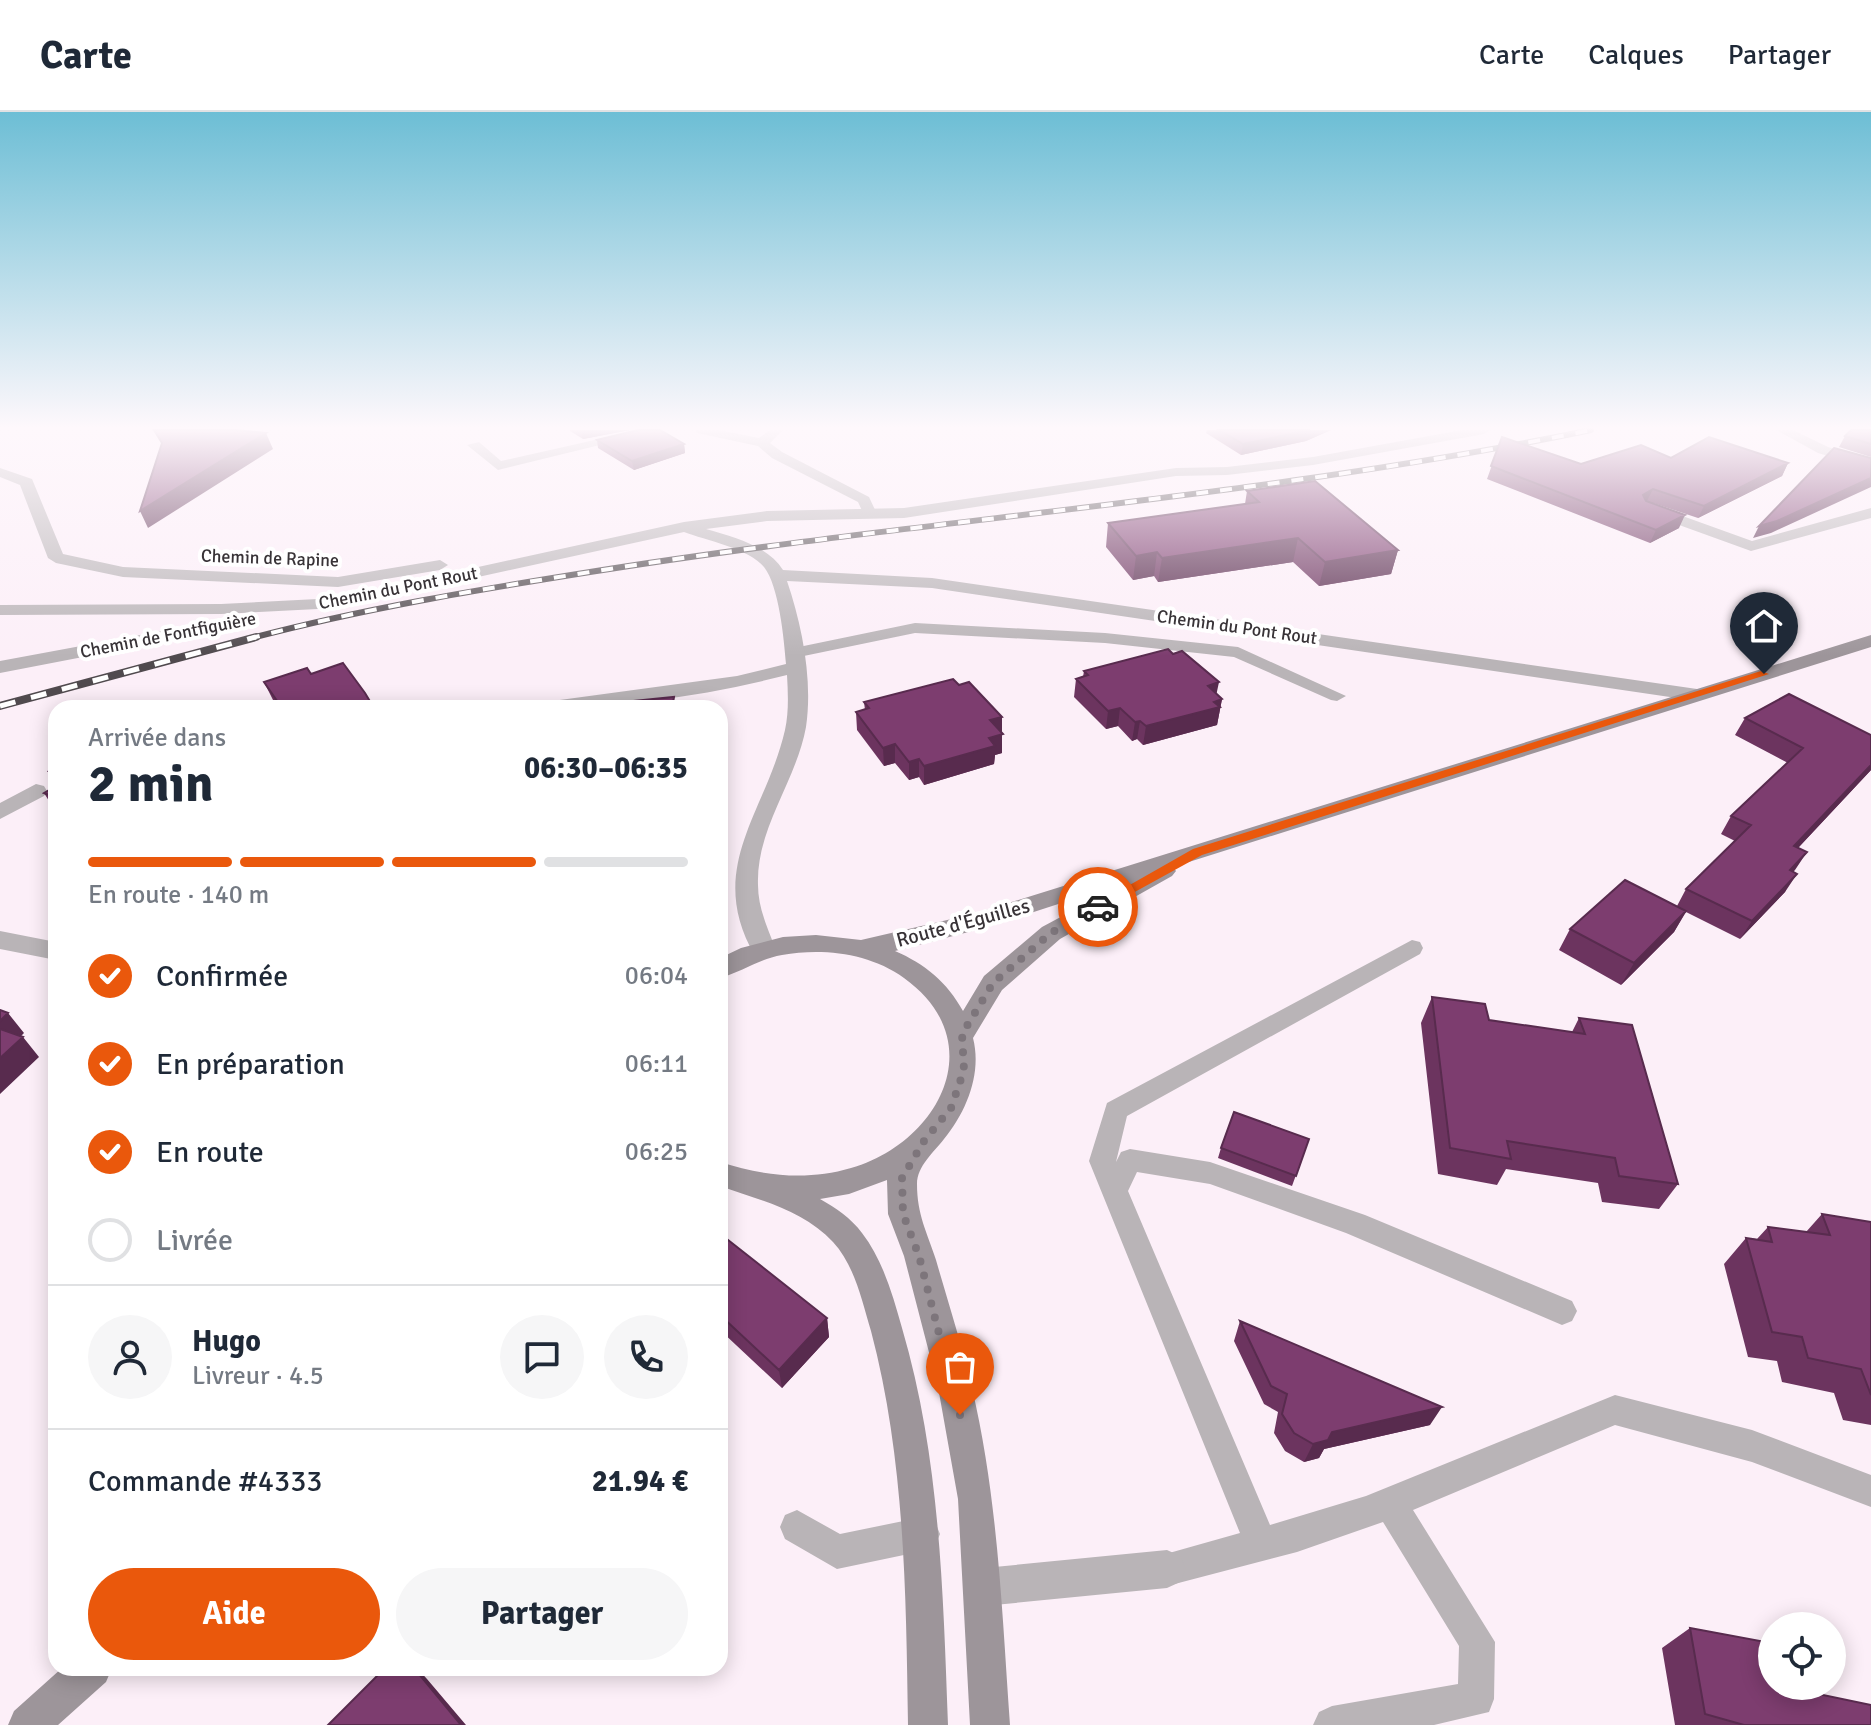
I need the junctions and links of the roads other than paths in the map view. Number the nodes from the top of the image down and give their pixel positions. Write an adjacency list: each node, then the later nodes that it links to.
1 (36, 505): 7 (street, Chemin de Rapine)
2 (866, 505): 6 (lane)
3 (955, 505): 6 (street)
4 (1649, 509): 5 (street)
5 (1871, 513)
6 (870, 514): 7 (street)
7 (684, 527): 8 (street); 9 (street, Chemin du Pont Rout)
8 (776, 575): 12 (street); 14 (street, Chemin du Pont Rout)
9 (337, 603): 10 (street, Chemin du Pont Rout); 13 (street, Chemin de Fontfiguière)
10 (0, 610)
11 (1871, 641): 14 (street, Route d'Éguilles)
12 (794, 660): 15 (lane); 16 (street); 24 (street)
13 (0, 667)
14 (1697, 695): 19 (street, Route d'Éguilles)
15 (1337, 696)
16 (604, 700)
17 (36, 791): 18 (street)
18 (0, 812)
19 (1198, 852): 21 (street, Route d'Éguilles); 26 (street, Route d'Éguilles)
20 (0, 940): 23 (street)
21 (865, 948): 24 (street); 26 (street)
22 (1412, 948): 30 (lane)
23 (48, 949)
24 (764, 950): 25 (street)
25 (728, 966)
26 (962, 1034): 27 (street)
27 (924, 1141): 29 (street); 38 (street)
28 (728, 1181): 29 (street)
29 (766, 1188): 35 (street)
30 (1114, 1191): 31 (lane); 36 (lane)
31 (1562, 1311)
32 (1871, 1491): 33 (lane)
33 (1390, 1503): 36 (lane); 43 (lane)
34 (797, 1527): 35 (lane)
35 (923, 1534): 41 (street)
36 (1261, 1544): 37 (lane)
37 (1167, 1569): 38 (street)
38 (984, 1587): 42 (street)
39 (83, 1676): 40 (street)
40 (28, 1725)
41 (928, 1725)
42 (990, 1725)
43 (1332, 1725)

